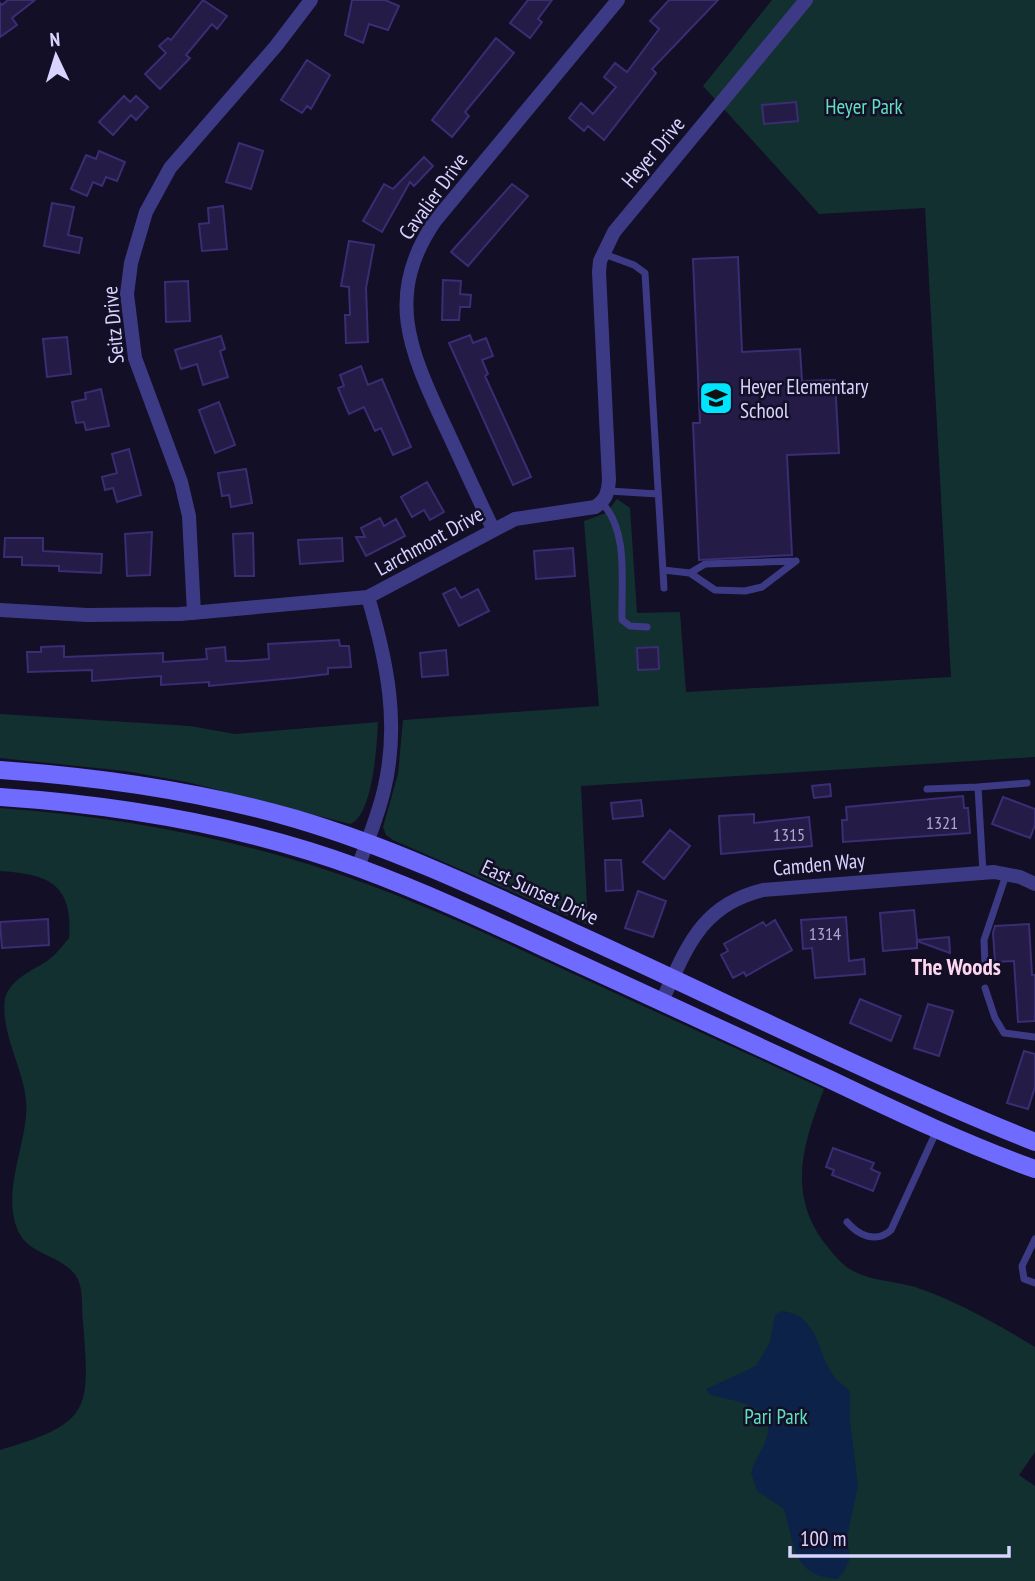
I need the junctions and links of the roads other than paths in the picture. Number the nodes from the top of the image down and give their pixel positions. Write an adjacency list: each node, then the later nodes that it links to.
1 (311, 0): 13 (street, Seitz Drive)
2 (618, 0): 7 (street, Cavalier Drive)
3 (806, 0): 4 (street, Heyer Drive)
4 (603, 254): 5 (lane); 6 (street, Heyer Drive)
5 (658, 494): 6 (lane); 8 (lane)
6 (605, 497): 7 (street, Larchmont Drive); 14 (lane)
7 (493, 529): 11 (street, Larchmont Drive)
8 (663, 570): 9 (lane); 10 (lane)
9 (690, 573): 9 (lane)
10 (664, 588)
11 (368, 597): 13 (street, Larchmont Drive); 20 (street)
12 (0, 610): 13 (street, Larchmont Drive)
13 (194, 613)
14 (648, 627)
15 (0, 770): 20 (main road, East Sunset Drive)
16 (1027, 783): 17 (lane)
17 (978, 787): 18 (lane); 22 (lane)
18 (927, 789)
19 (0, 797): 21 (main road)
20 (366, 843): 21 (street); 26 (main road, East Sunset Drive)
21 (358, 867): 28 (main road)
22 (983, 873): 23 (street, Camden Way); 26 (street, Camden Way)
23 (1006, 874): 24 (street, Camden Way); 25 (lane)
24 (1035, 884)
25 (985, 964)
26 (673, 978): 28 (street, Camden Way); 31 (main road, East Sunset Drive)
27 (985, 988): 29 (lane)
28 (662, 1001): 30 (main road)
29 (1035, 1037)
30 (938, 1129): 32 (main road); 33 (lane)
31 (1035, 1142)
32 (1035, 1169)
33 (847, 1222)
34 (1035, 1239): 35 (lane)
35 (1035, 1283)

